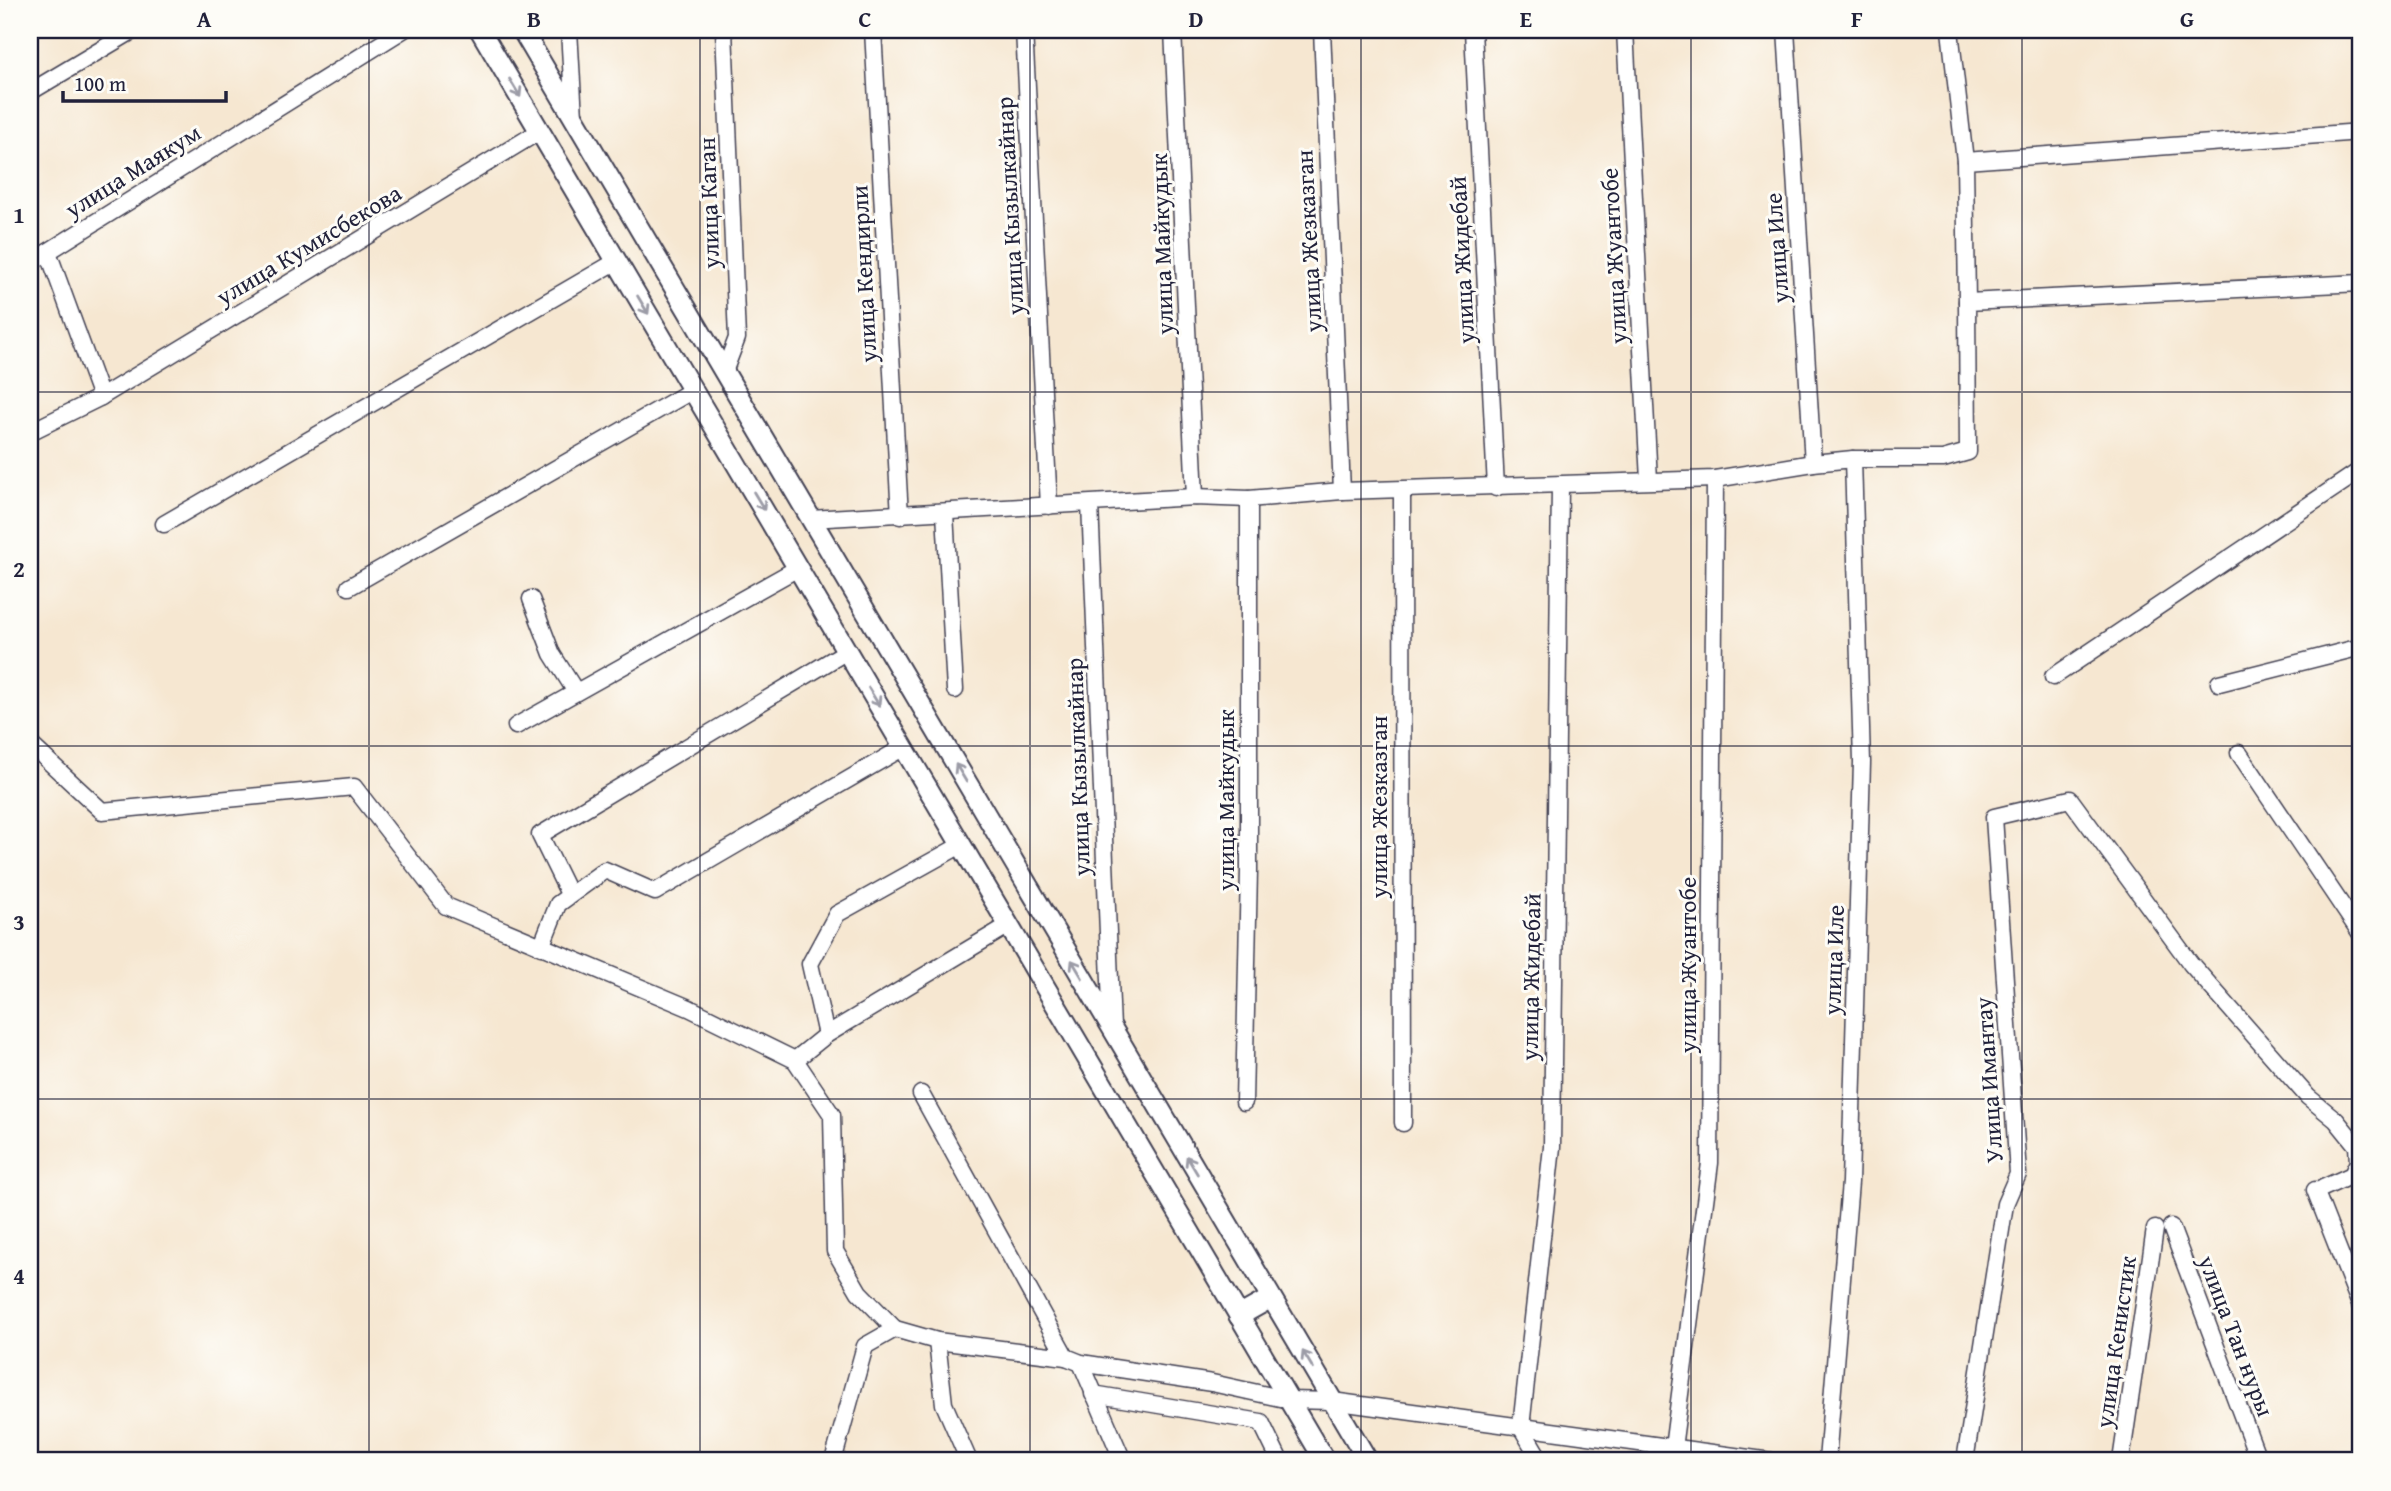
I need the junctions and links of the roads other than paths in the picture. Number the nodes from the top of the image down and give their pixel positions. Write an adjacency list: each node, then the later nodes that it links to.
1 (134, 30): 15 (street)
2 (403, 30): 20 (street, улица Маякум)
3 (480, 30): 17 (main road, one-way to 17)
4 (522, 30): 16 (main road)
5 (569, 30): 16 (street)
6 (724, 30): 25 (street, улица Каган)
7 (873, 30): 43 (street, улица Кендирли)
8 (1024, 30): 41 (street, улица Кызылкайнар)
9 (1173, 30): 38 (street, улица Майкудык)
10 (1322, 30): 36 (street, улица Жезказган)
11 (1473, 30): 35 (street, улица Жидебай)
12 (1625, 30): 33 (street, улица Жуантобе)
13 (1786, 30): 30 (street, улица Иле)
14 (1950, 30): 19 (street)
15 (30, 92)
16 (574, 117): 25 (main road)
17 (540, 131): 21 (main road); 27 (street, улица Кумисбекова)
18 (2361, 132): 19 (street)
19 (1965, 161): 24 (street)
20 (48, 251): 22 (street, улица Маякум); 27 (street)
21 (617, 261): 26 (main road, one-way to 26); 45 (street)
22 (30, 263)
23 (2361, 283): 24 (street)
24 (1967, 302): 29 (street)
25 (724, 372): 44 (main road)
26 (693, 390): 46 (main road, one-way to 46); 47 (street)
27 (101, 397): 28 (street, улица Кумисбекова)
28 (30, 432)
29 (1853, 459): 30 (street); 91 (street, улица Иле)
30 (1813, 463): 32 (street)
31 (2361, 470): 51 (street)
32 (1715, 479): 33 (street); 81 (street, улица Жуантобе)
33 (1649, 480): 34 (street)
34 (1560, 486): 35 (street); 80 (street, улица Жидебай)
35 (1496, 488): 37 (street)
36 (1342, 491): 37 (street); 39 (street)
37 (1402, 491): 69 (street, улица Жезказган)
38 (1195, 498): 39 (street); 40 (street)
39 (1249, 499): 68 (street, улица Майкудык)
40 (1090, 504): 41 (street); 64 (street, улица Кызылкайнар)
41 (1049, 506): 42 (street)
42 (944, 513): 43 (street); 53 (street)
43 (900, 515): 44 (street)
44 (810, 519): 64 (main road, one-way to 44)
45 (164, 524)
46 (798, 568): 50 (main road); 54 (street)
47 (349, 587)
48 (531, 599): 54 (street)
49 (2361, 647): 52 (street)
50 (847, 651): 57 (main road, one-way to 57); 60 (street)
51 (2053, 677)
52 (2219, 683)
53 (955, 690)
54 (576, 692): 55 (street)
55 (516, 726)
56 (30, 744): 63 (street)
57 (904, 747): 59 (main road); 60 (street)
58 (2239, 753): 62 (street)
59 (961, 845): 61 (main road); 65 (street)
60 (569, 894): 63 (street)
61 (1009, 925): 65 (street); 73 (main road)
62 (2361, 934)
63 (541, 947): 66 (street)
64 (1112, 1028): 71 (main road, one-way to 64)
65 (826, 1035): 66 (street)
66 (795, 1060): 74 (street)
67 (921, 1094): 76 (street)
68 (1244, 1102)
69 (1403, 1123)
70 (2163, 1228): 93 (street, улица Кенистик); 94 (street, улица Тан нуры)
71 (1271, 1298): 73 (main road); 79 (main road, one-way to 71)
72 (2361, 1307): 92 (street, Улица Имантау)
73 (1239, 1316): 78 (main road)
74 (895, 1329): 75 (street); 83 (street)
75 (937, 1341): 76 (street); 84 (street)
76 (1074, 1360): 77 (street); 78 (street)
77 (1093, 1394): 85 (street); 86 (street)
78 (1289, 1400): 79 (street); 87 (main road)
79 (1332, 1401): 80 (street); 88 (main road)
80 (1521, 1427): 81 (street); 89 (street)
81 (1672, 1448): 82 (street)
82 (1705, 1457): 90 (street)
83 (833, 1461)
84 (969, 1461)
85 (1123, 1461)
86 (1280, 1461)
87 (1325, 1461)
88 (1368, 1461)
89 (1541, 1461)
90 (1771, 1461)
91 (1828, 1461)
92 (1965, 1461)
93 (2121, 1461)
94 (2259, 1461)

